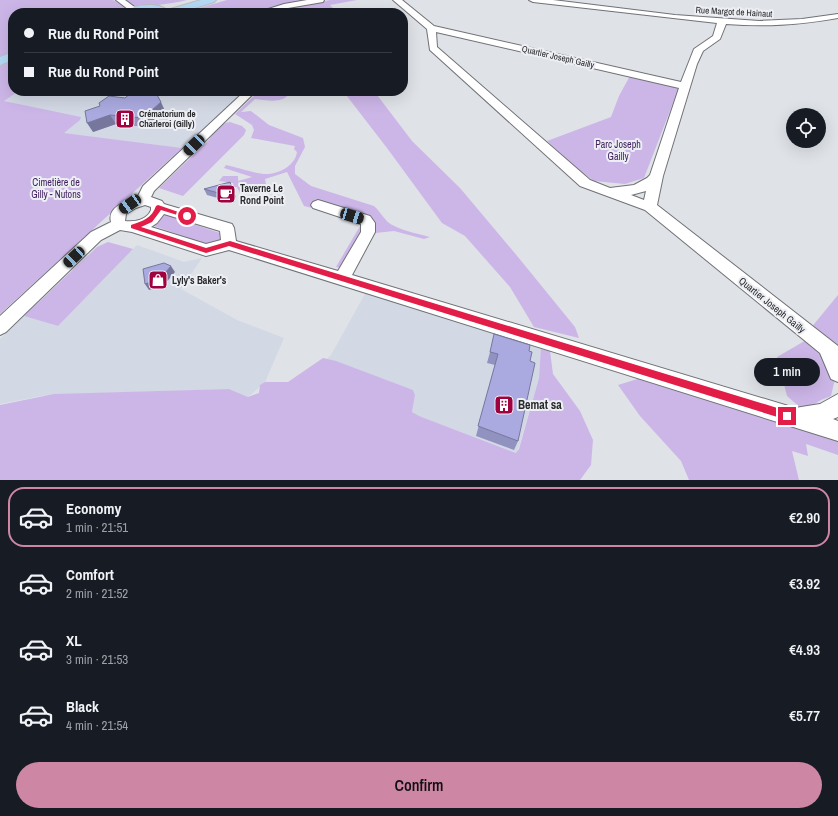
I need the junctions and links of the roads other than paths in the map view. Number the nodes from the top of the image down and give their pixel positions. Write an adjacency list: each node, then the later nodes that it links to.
1 (120, 0): 8 (street)
2 (194, 0): 9 (main road)
3 (211, 0): 10 (main road)
4 (320, 0): 11 (street)
5 (413, 0): 7 (street, Quartier Joseph Gailly)
6 (533, 0): 15 (street, Rue Margot de Hainaut)
7 (399, 1): 12 (street, Quartier Joseph Gailly)
8 (128, 8)
9 (169, 8)
10 (185, 8)
11 (281, 8)
12 (407, 8)
13 (408, 9): 16 (street, Quartier Joseph Gailly)
14 (838, 16): 15 (street, Rue Margot de Hainaut)
15 (722, 22): 19 (street)
16 (431, 28): 17 (street, Quartier Joseph Gailly); 18 (street)
17 (465, 36): 18 (street); 19 (street, Quartier Joseph Gailly)
18 (433, 48): 22 (street, Quartier Joseph Gailly)
19 (684, 86): 21 (street)
20 (246, 96): 23 (street)
21 (656, 176): 22 (street, Quartier Joseph Gailly); 26 (street)
22 (595, 187): 26 (street, Quartier Joseph Gailly)
23 (142, 201): 25 (street); 27 (street)
24 (318, 205): 29 (street)
25 (158, 207): 27 (street); 28 (street)
26 (650, 208): 31 (street, Quartier Joseph Gailly)
27 (126, 225): 28 (street); 30 (street)
28 (230, 244): 29 (street)
29 (342, 278): 34 (street)
30 (0, 327)
31 (834, 353): 32 (street)
32 (838, 373)
33 (838, 404): 34 (street)
34 (787, 416): 35 (street)
35 (838, 431)

